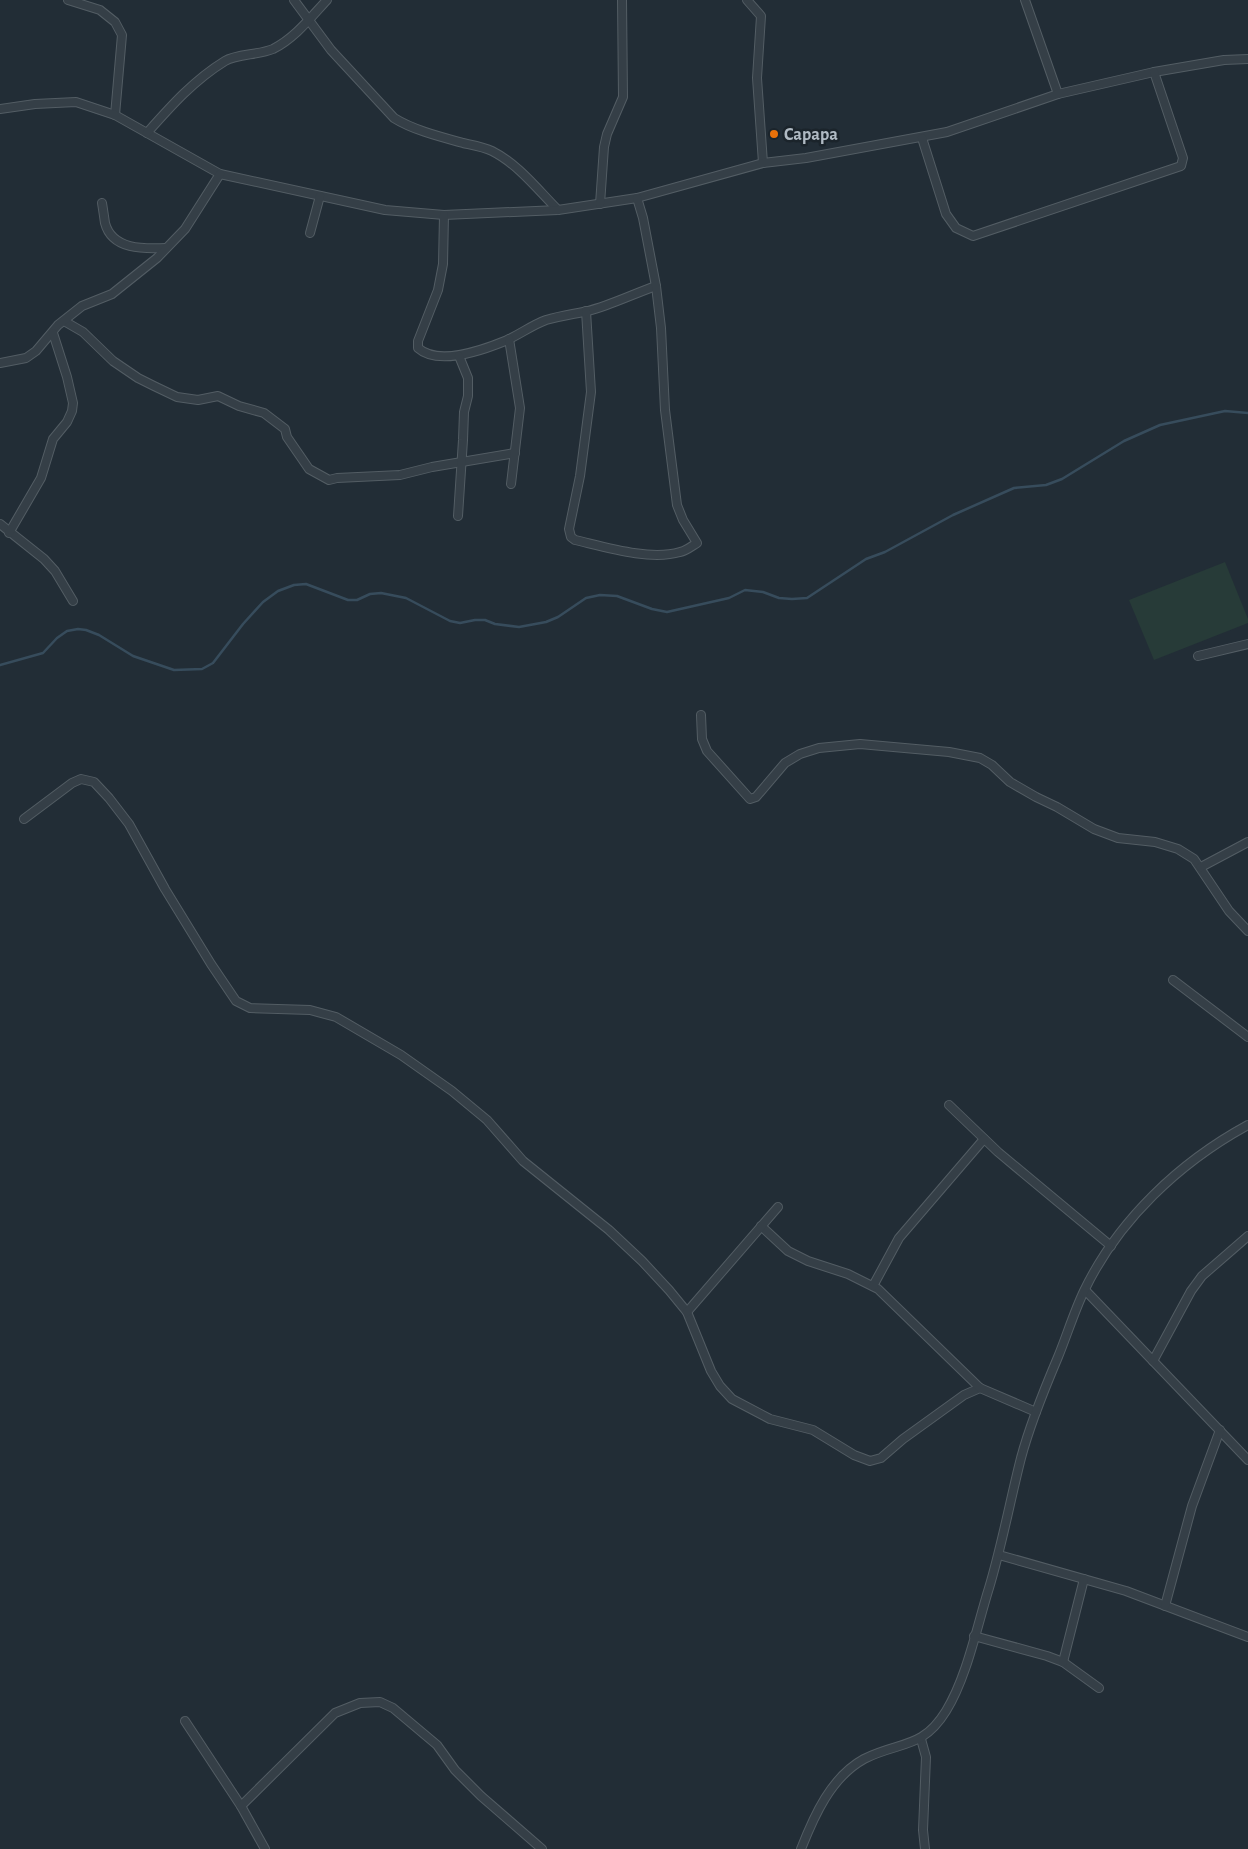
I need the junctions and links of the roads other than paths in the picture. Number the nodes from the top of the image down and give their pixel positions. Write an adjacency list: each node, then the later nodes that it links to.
1 (68, 0): 12 (street)
2 (294, 0): 7 (street)
3 (327, 0): 7 (street)
4 (622, 0): 20 (street)
5 (747, 0): 15 (street)
6 (1025, 0): 10 (street)
7 (309, 20): 13 (street); 21 (street)
8 (1248, 59): 9 (street)
9 (1154, 72): 10 (street); 14 (street)
10 (1058, 94): 14 (street)
11 (0, 109): 12 (street)
12 (115, 116): 13 (street)
13 (147, 133): 16 (street)
14 (922, 138): 15 (street)
15 (763, 164): 18 (street)
16 (220, 174): 17 (street); 24 (street)
17 (320, 196): 22 (street); 23 (street)
18 (637, 198): 20 (street); 25 (street)
19 (102, 203): 24 (street)
20 (600, 204): 21 (street)
21 (558, 210): 22 (street)
22 (444, 215): 30 (street)
23 (310, 233)
24 (166, 248): 27 (street)
25 (656, 286): 26 (street); 26 (street)
26 (586, 312): 29 (street)
27 (64, 321): 28 (street); 33 (street)
28 (53, 333): 31 (street); 37 (street)
29 (509, 339): 30 (street); 32 (street)
30 (459, 356): 33 (street)
31 (0, 363)
32 (515, 453): 33 (street); 34 (street)
33 (460, 463): 35 (street)
34 (511, 484)
35 (458, 516)
36 (0, 524): 37 (street)
37 (9, 533): 38 (street)
38 (73, 601)
39 (1248, 644): 40 (street)
40 (1198, 656)
41 (701, 715): 44 (street)
42 (24, 819): 57 (street)
43 (1248, 842): 44 (street)
44 (1201, 867): 45 (street)
45 (1248, 931)
46 (1173, 980): 47 (street)
47 (1248, 1038)
48 (948, 1105): 50 (street)
49 (1248, 1124): 54 (street)
50 (984, 1139): 54 (street); 55 (street)
51 (778, 1206): 52 (street)
52 (761, 1226): 55 (street); 57 (street)
53 (1248, 1236): 58 (street)
54 (1111, 1246): 56 (street)
55 (873, 1286): 59 (street)
56 (1085, 1290): 58 (street); 60 (street)
57 (687, 1312): 59 (street)
58 (1153, 1360): 61 (street)
59 (980, 1388): 60 (street)
60 (1036, 1412): 63 (street)
61 (1220, 1430): 62 (street); 65 (street)
62 (1248, 1460)
63 (999, 1555): 64 (street); 66 (street)
64 (1084, 1578): 65 (street); 68 (street)
65 (1165, 1606): 67 (street)
66 (974, 1636): 68 (street); 71 (street)
67 (1248, 1637)
68 (1063, 1662): 69 (street)
69 (1099, 1688)
70 (184, 1721): 72 (street)
71 (921, 1739): 75 (street); 76 (street)
72 (241, 1806): 73 (street); 74 (street)
73 (264, 1849)
74 (542, 1849)
75 (801, 1849)
76 (925, 1849)

